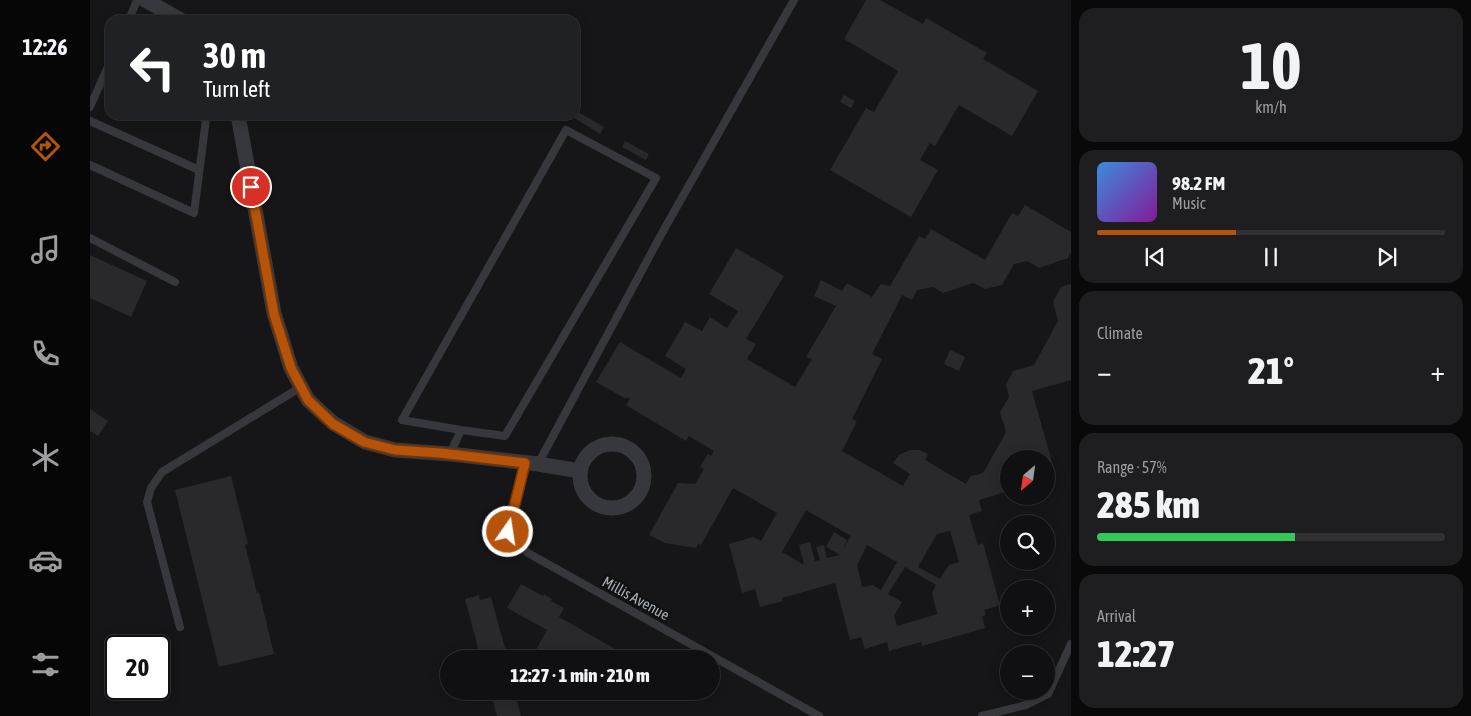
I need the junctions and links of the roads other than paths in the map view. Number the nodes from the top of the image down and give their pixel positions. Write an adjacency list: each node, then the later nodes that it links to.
1 (137, 0): 4 (lane)
2 (145, 0): 5 (street)
3 (794, 0): 18 (lane)
4 (130, 15)
5 (172, 15)
6 (105, 75): 7 (lane)
7 (90, 107)
8 (206, 120): 12 (lane)
9 (239, 120): 15 (street)
10 (90, 121): 12 (lane)
11 (90, 166): 12 (lane)
12 (199, 170)
13 (90, 238): 14 (lane)
14 (175, 282)
15 (301, 387): 17 (street); 20 (lane)
16 (461, 430): 16 (lane); 17 (lane)
17 (450, 454): 18 (street)
18 (532, 464): 19 (street); 22 (lane, Millis Avenue)
19 (580, 471): 19 (street)
20 (180, 627)
21 (1071, 644): 23 (lane)
22 (819, 716)
23 (982, 716)

